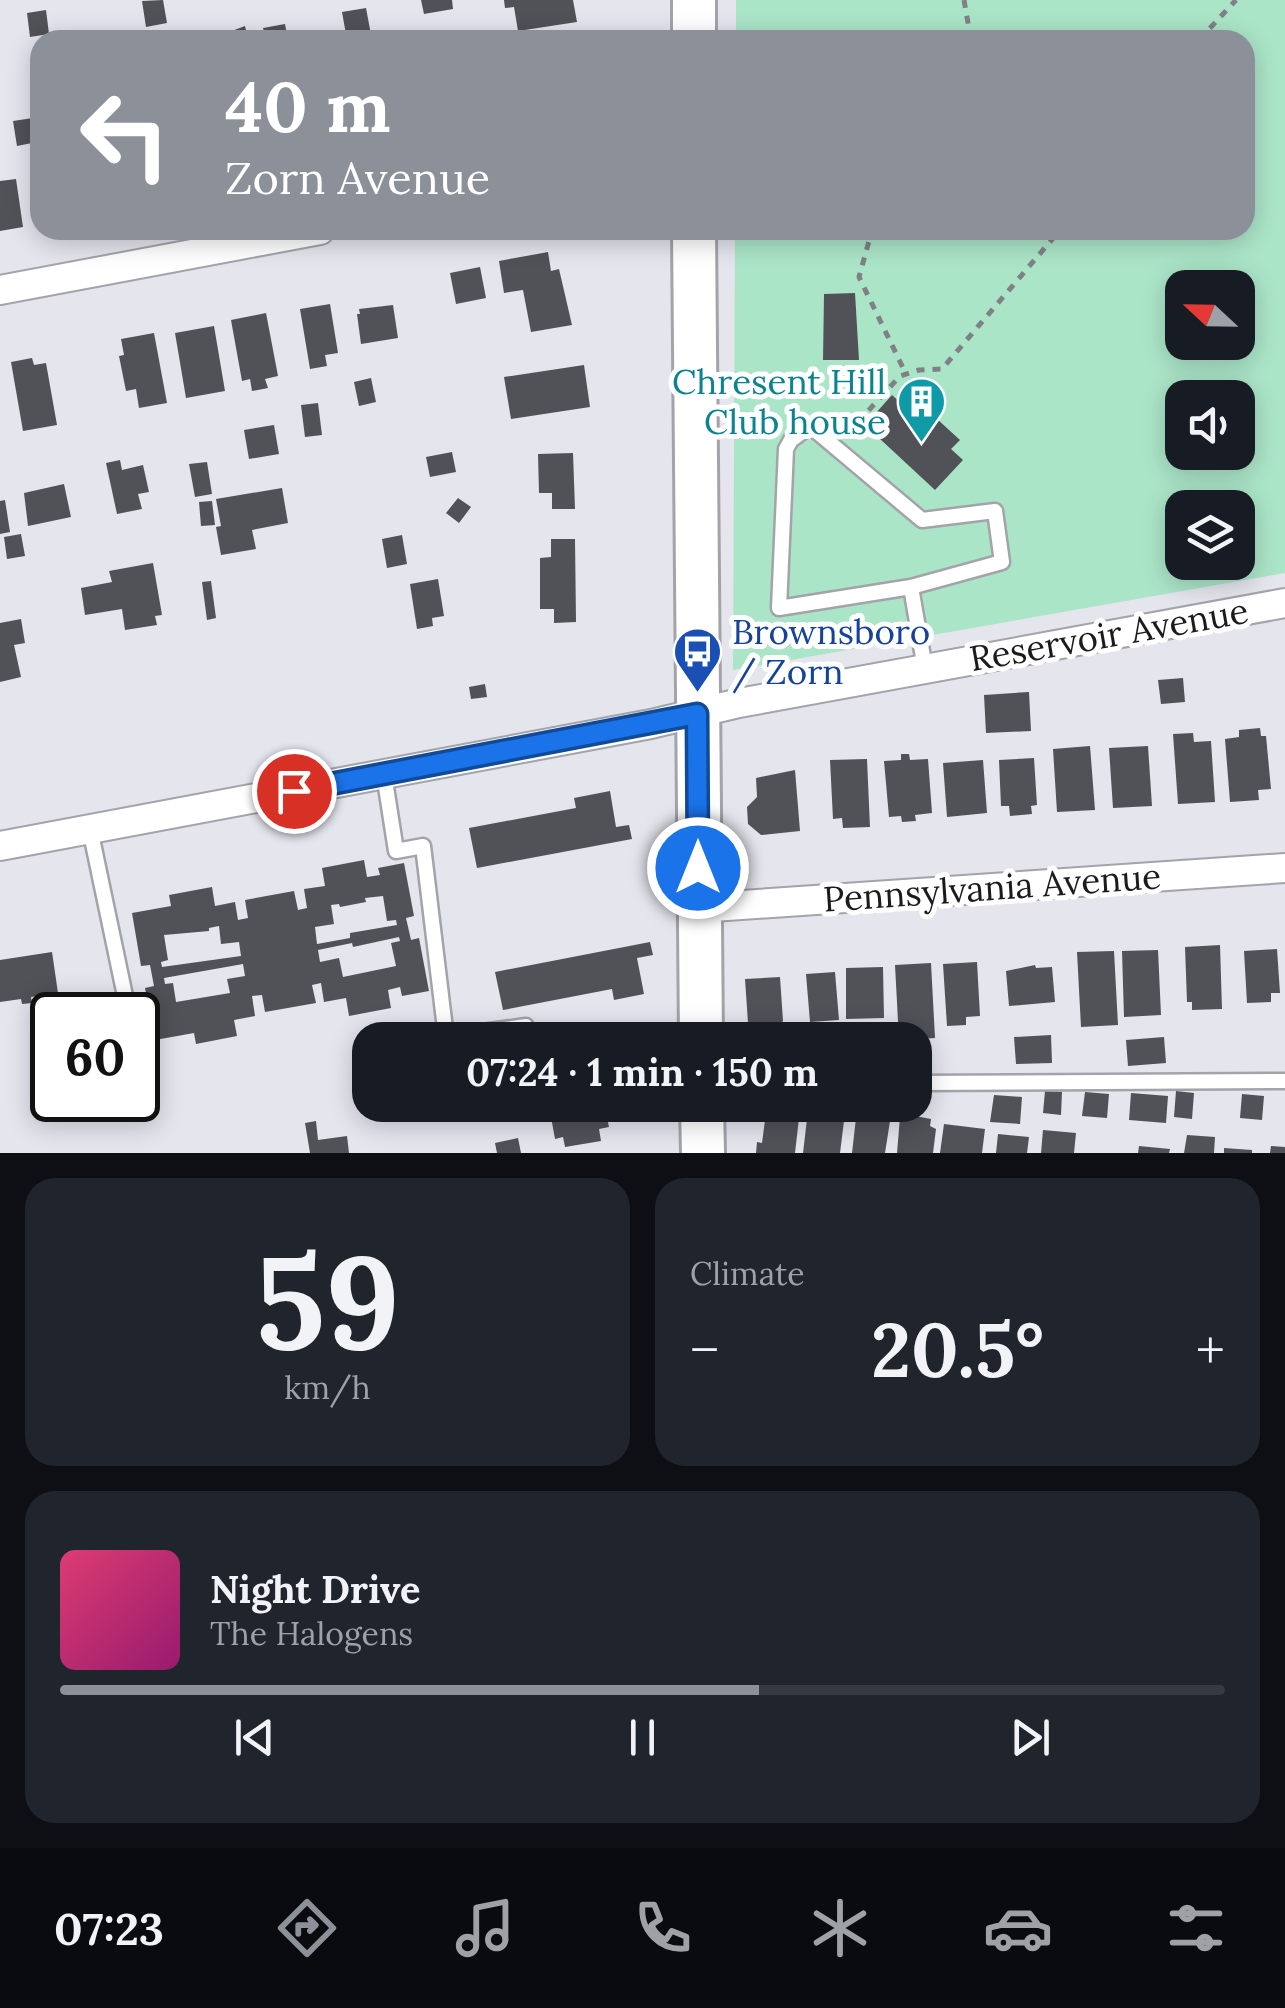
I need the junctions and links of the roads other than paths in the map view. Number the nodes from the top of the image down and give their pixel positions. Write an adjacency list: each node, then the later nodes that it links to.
1 (694, 0): 2 (main road)
2 (694, 30)
3 (267, 240): 5 (street)
4 (694, 240): 9 (main road)
5 (0, 290)
6 (911, 587): 6 (lane); 8 (lane)
7 (1285, 603): 8 (street, Reservoir Avenue)
8 (925, 668): 9 (street, Reservoir Avenue)
9 (697, 714): 10 (street, Reservoir Avenue); 14 (main road)
10 (384, 774): 11 (street, Reservoir Avenue); 16 (lane)
11 (90, 829): 12 (street, Reservoir Avenue); 15 (lane)
12 (0, 846)
13 (1285, 868): 14 (street, Pennsylvania Avenue)
14 (698, 908): 17 (main road)
15 (124, 992)
16 (444, 1022)
17 (700, 1022)
18 (1285, 1080): 19 (lane)
19 (932, 1083)
20 (702, 1122): 21 (main road)
21 (703, 1153)

